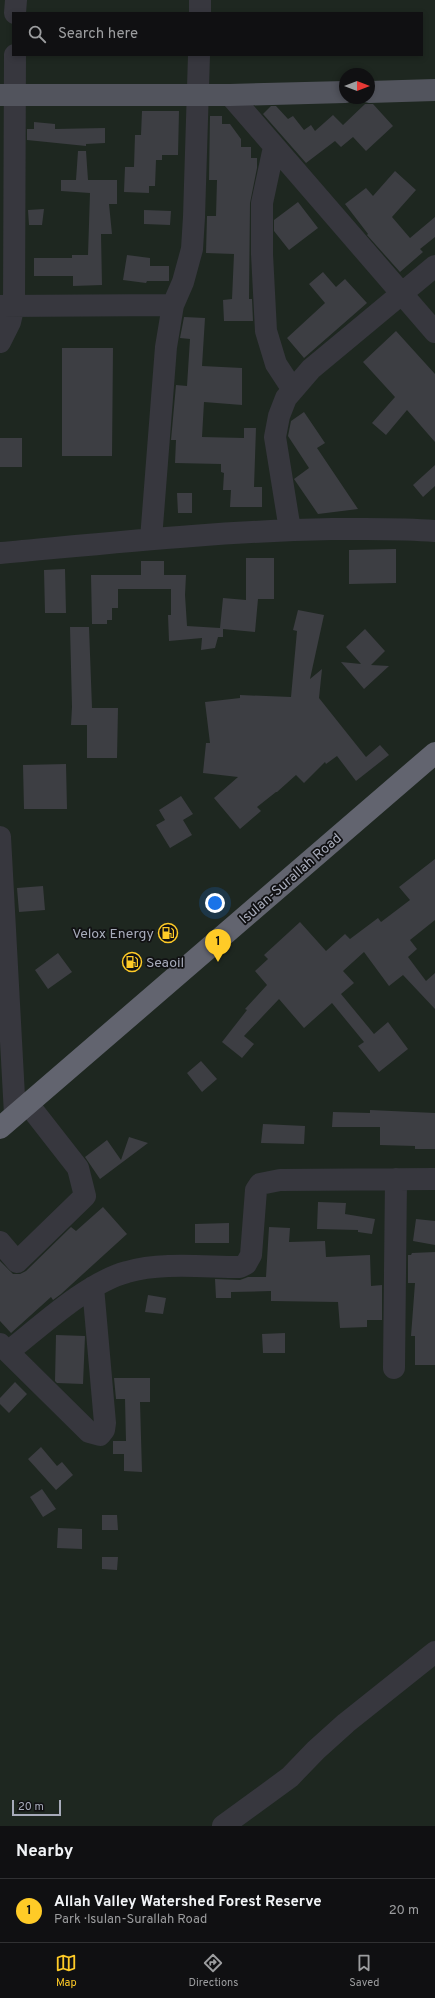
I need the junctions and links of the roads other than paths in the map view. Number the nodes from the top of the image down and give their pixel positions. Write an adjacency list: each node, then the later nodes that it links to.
1 (16, 0): 3 (street)
2 (200, 0): 4 (street)
3 (15, 12)
4 (200, 12)
5 (15, 56): 10 (street)
6 (199, 56): 11 (street)
7 (435, 90): 9 (main road)
8 (339, 92): 12 (main road)
9 (375, 92)
10 (7, 95): 11 (main road); 17 (street)
11 (197, 95): 12 (main road); 16 (street)
12 (230, 95): 13 (street)
13 (274, 147): 15 (street); 20 (street)
14 (435, 266): 15 (street)
15 (400, 294): 18 (street); 20 (street)
16 (173, 305): 17 (street); 23 (street)
17 (7, 306): 19 (street)
18 (435, 332)
19 (0, 342)
20 (293, 390): 21 (street)
21 (290, 530): 22 (street); 23 (street)
22 (435, 530)
23 (151, 539): 24 (street)
24 (0, 552)
25 (432, 761): 27 (highway, Isulan-Surallah Road)
26 (0, 837): 27 (street)
27 (14, 1116): 30 (street)
28 (396, 1179): 29 (street); 31 (street); 33 (street)
29 (435, 1179)
30 (0, 1242)
31 (93, 1287): 32 (street); 32 (street)
32 (4, 1348)
33 (394, 1368)
34 (435, 1652): 35 (street)
35 (223, 1826)

